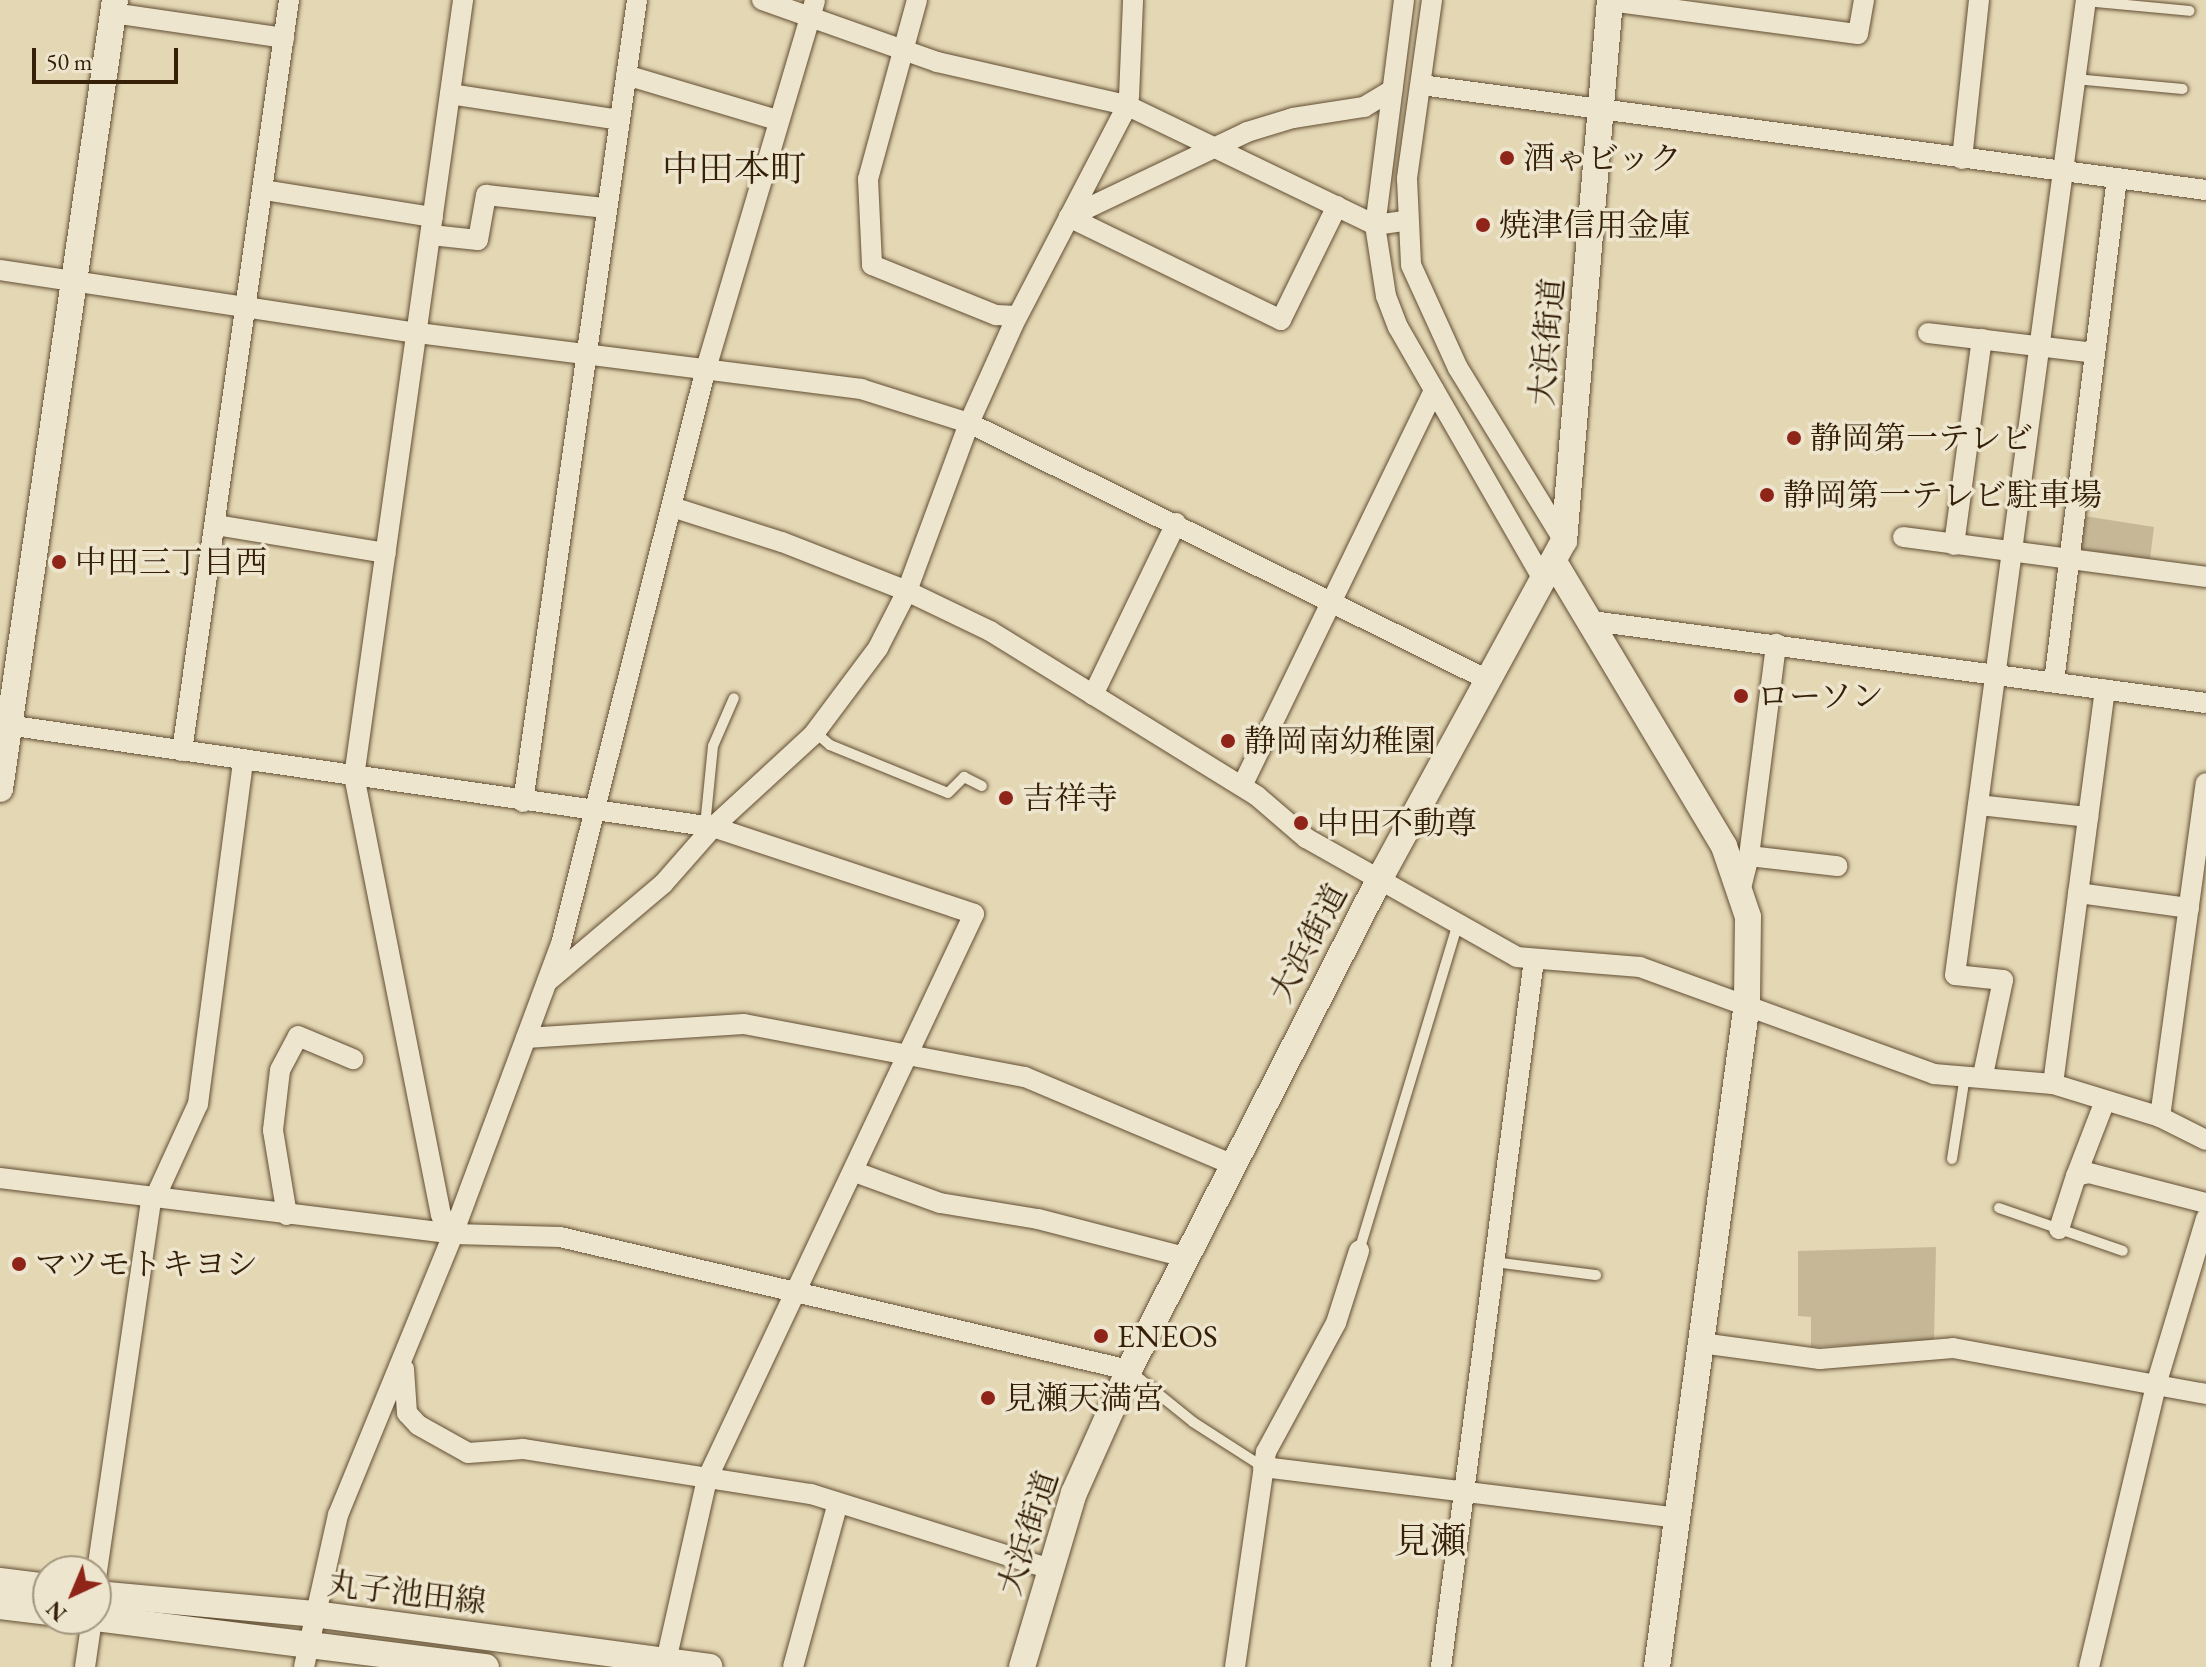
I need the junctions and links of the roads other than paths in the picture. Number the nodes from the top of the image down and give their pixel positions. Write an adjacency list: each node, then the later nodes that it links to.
1 (289, 0): 16 (street)
2 (463, 0): 23 (street)
3 (637, 0): 18 (street)
4 (762, 0): 14 (street)
5 (917, 0): 17 (street)
6 (1133, 0): 24 (street)
7 (1404, 0): 22 (street)
8 (1432, 0): 20 (street)
9 (1610, 0): 10 (street); 25 (street, 大浜街道)
10 (1864, 0)
11 (1979, 0): 29 (street)
12 (2086, 1): 15 (lane); 19 (street)
13 (114, 6): 16 (street); 41 (street)
14 (812, 8): 17 (street); 27 (street)
15 (2190, 11)
16 (284, 38): 32 (street)
17 (900, 49): 24 (street); 43 (street)
18 (626, 75): 26 (street); 27 (street)
19 (2075, 79): 21 (lane); 30 (street)
20 (1421, 85): 25 (street); 37 (street)
21 (2183, 89)
22 (1392, 90): 28 (street); 38 (street)
23 (450, 94): 26 (street); 39 (street)
24 (1126, 105): 28 (street); 36 (street)
25 (1602, 110): 29 (street); 61 (street, 大浜街道)
26 (619, 120): 35 (street)
27 (777, 120): 50 (street)
28 (1215, 147): 34 (street); 36 (street)
29 (1962, 159): 30 (street)
30 (2063, 170): 31 (street); 47 (street)
31 (2117, 178): 33 (street); 49 (street)
32 (264, 190): 39 (street); 42 (street)
33 (2206, 190)
34 (1337, 206): 36 (street); 38 (street)
35 (606, 208): 39 (street); 48 (street)
36 (1069, 217): 43 (street)
37 (1405, 221): 38 (street); 61 (street)
38 (1375, 225): 51 (street)
39 (432, 226): 44 (street)
40 (0, 270): 41 (street)
41 (75, 281): 42 (street); 74 (street)
42 (249, 307): 44 (street); 55 (street)
43 (1017, 316): 52 (street)
44 (418, 333): 48 (street); 58 (street)
45 (1928, 333): 46 (street)
46 (1982, 339): 47 (street); 57 (street)
47 (2041, 346): 49 (street); 59 (street)
48 (584, 353): 50 (street); 83 (street)
49 (2095, 353): 60 (street)
50 (705, 372): 52 (street); 53 (street)
51 (1434, 390): 61 (street); 64 (street)
52 (969, 423): 54 (street); 63 (street)
53 (672, 507): 63 (street); 85 (street)
54 (1176, 523): 64 (street); 71 (street)
55 (216, 525): 58 (street); 76 (street)
56 (1903, 537): 57 (street)
57 (1954, 545): 59 (street)
58 (386, 553): 78 (street)
59 (2013, 553): 60 (street); 67 (street)
60 (2070, 560): 62 (street); 69 (street)
61 (1554, 561): 65 (street); 68 (street, 大浜街道)
62 (2206, 577)
63 (907, 591): 71 (street); 75 (street)
64 (1333, 602): 68 (street); 81 (street)
65 (1592, 621): 66 (street); 91 (street)
66 (1776, 644): 67 (street); 88 (street)
67 (1995, 673): 69 (street); 84 (street)
68 (1488, 680): 90 (street, 大浜街道)
69 (2054, 682): 70 (street)
70 (2105, 689): 73 (street); 86 (street)
71 (1093, 695): 81 (street)
72 (734, 698): 87 (lane)
73 (2206, 703)
74 (4, 725): 76 (street); 82 (street)
75 (815, 732): 80 (lane); 87 (street)
76 (182, 751): 77 (street)
77 (243, 760): 78 (street); 111 (street)
78 (354, 777): 83 (street); 117 (street)
79 (2206, 783): 93 (street)
80 (982, 786)
81 (1242, 786): 90 (street)
82 (0, 789)
83 (523, 802): 85 (street)
84 (1978, 805): 86 (street); 101 (street)
85 (593, 813): 87 (street); 96 (street)
86 (2088, 817): 92 (street)
87 (709, 827): 96 (street); 99 (street)
88 (1749, 856): 89 (street); 91 (street)
89 (1837, 866)
90 (1380, 878): 94 (street); 107 (street, 大浜街道)
91 (1741, 888): 97 (street)
92 (2078, 893): 93 (street); 102 (street)
93 (2189, 908): 104 (street)
94 (1458, 924): 95 (street); 118 (lane)
95 (1534, 960): 97 (street); 121 (street)
96 (546, 983): 98 (street)
97 (1747, 1003): 101 (street); 124 (street)
98 (526, 1038): 99 (street); 117 (street)
99 (909, 1055): 107 (street); 108 (street)
100 (353, 1059): 114 (street)
101 (1974, 1076): 102 (street); 106 (lane)
102 (2053, 1084): 103 (street)
103 (2105, 1101): 104 (street); 109 (street)
104 (2160, 1117): 105 (street)
105 (2206, 1140)
106 (1952, 1159)
107 (1231, 1164): 120 (street, 大浜街道)
108 (855, 1172): 120 (street); 123 (street)
109 (2076, 1176): 112 (street); 116 (street)
110 (0, 1178): 111 (street)
111 (152, 1200): 114 (street); 134 (street)
112 (2206, 1203)
113 (1999, 1208): 116 (lane)
114 (287, 1215): 117 (street)
115 (2206, 1218): 127 (street)
116 (2059, 1229): 119 (lane)
117 (453, 1234): 123 (street); 125 (street)
118 (1359, 1251): 129 (street)
119 (2123, 1251)
120 (1185, 1257): 126 (street, 大浜街道)
121 (1494, 1262): 122 (lane); 131 (street)
122 (1596, 1275)
123 (799, 1293): 126 (street); 130 (street)
124 (1701, 1343): 127 (street); 133 (street)
125 (404, 1357): 130 (street); 141 (street)
126 (1129, 1370): 129 (lane); 135 (street, 大浜街道)
127 (2156, 1385): 128 (street); 154 (street)
128 (2206, 1394)
129 (1263, 1467): 131 (street); 151 (street)
130 (707, 1479): 132 (street); 145 (street)
131 (1464, 1493): 133 (street); 152 (street)
132 (838, 1503): 135 (street); 149 (street)
133 (1677, 1518): 153 (street)
134 (99, 1555)
135 (1050, 1569): 150 (street, 大浜街道)
136 (0, 1581): 137 (street)
137 (32, 1585)
138 (112, 1595): 141 (street, 丸子池田線)
139 (0, 1606): 140 (street)
140 (32, 1610)
141 (314, 1614): 144 (street); 145 (street, 丸子池田線)
142 (112, 1622): 144 (street, 丸子池田線)
143 (91, 1635): 146 (street)
144 (306, 1655): 147 (street, 丸子池田線)
145 (666, 1661): 148 (street, 丸子池田線)
146 (85, 1667)
147 (486, 1667)
148 (709, 1667)
149 (793, 1667)
150 (1022, 1667)
151 (1235, 1667)
152 (1441, 1667)
153 (1657, 1667)
154 (2089, 1667)

